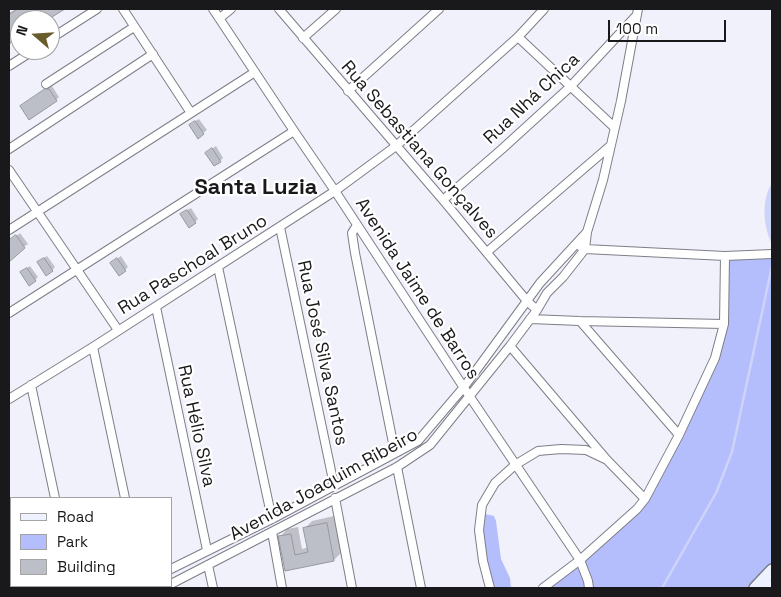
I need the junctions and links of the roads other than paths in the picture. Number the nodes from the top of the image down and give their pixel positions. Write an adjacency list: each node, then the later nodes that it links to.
1 (97, 9): 12 (street)
2 (123, 9): 11 (street)
3 (214, 9): 10 (street, Avenida Jaime de Barros)
4 (230, 9): 10 (street)
5 (279, 9): 14 (street, Rua Sebastiana Gonçalves)
6 (336, 9): 14 (street)
7 (439, 9): 19 (street)
8 (544, 9): 13 (street, Rua Paschoal Bruno)
9 (637, 12): 18 (street, Rua Nhá Chica); 21 (street)
10 (220, 18): 16 (street, Avenida Jaime de Barros)
11 (134, 27): 15 (street); 17 (street)
12 (60, 33)
13 (518, 37): 18 (street); 23 (street, Rua Paschoal Bruno)
14 (303, 38): 19 (street, Rua Sebastiana Gonçalves)
15 (153, 54): 20 (street); 25 (street)
16 (255, 72): 20 (street); 22 (street, Avenida Jaime de Barros)
17 (46, 84)
18 (570, 87): 21 (street); 28 (street, Rua Nhá Chica)
19 (348, 91): 23 (street, Rua Sebastiana Gonçalves)
20 (191, 113): 29 (street)
21 (614, 127): 24 (street)
22 (294, 131): 27 (street, Avenida Jaime de Barros); 40 (street)
23 (396, 146): 27 (street, Rua Paschoal Bruno); 28 (street, Rua Sebastiana Gonçalves)
24 (610, 146): 33 (street); 36 (street)
25 (9, 149)
26 (9, 170): 29 (street)
27 (335, 191): 30 (street, Avenida Jaime de Barros); 31 (street, Rua Paschoal Bruno)
28 (443, 200): 36 (street, Rua Sebastiana Gonçalves)
29 (36, 213): 32 (street); 40 (street)
30 (357, 225): 52 (street, Avenida Jaime de Barros); 56 (street)
31 (280, 227): 39 (street, Rua Paschoal Bruno); 60 (street, Rua José Silva Santos)
32 (9, 230)
33 (586, 232): 34 (street, Avenida Joaquim Ribeiro); 35 (street)
34 (575, 244): 35 (street); 41 (street, Avenida Joaquim Ribeiro)
35 (585, 249): 38 (street); 43 (street, Avenida Joaquim Ribeiro)
36 (487, 252): 41 (street, Rua Sebastiana Gonçalves)
37 (771, 254): 38 (street)
38 (725, 256): 47 (street)
39 (218, 267): 42 (street, Rua Paschoal Bruno); 65 (street)
40 (77, 270): 44 (street); 48 (street)
41 (528, 302): 43 (street, Rua Sebastiana Gonçalves); 52 (street, Avenida Joaquim Ribeiro)
42 (156, 307): 48 (street, Rua Paschoal Bruno); 67 (street, Rua Hélio Silva)
43 (537, 310): 45 (street, Avenida Joaquim Ribeiro)
44 (9, 313)
45 (530, 319): 46 (street); 49 (street, Avenida Joaquim Ribeiro)
46 (580, 321): 47 (street); 55 (street)
47 (724, 324): 55 (street)
48 (118, 330): 50 (street, Rua Paschoal Bruno)
49 (510, 346): 53 (street, Avenida Joaquim Ribeiro); 57 (street)
50 (93, 347): 51 (street, Rua Paschoal Bruno); 62 (street)
51 (31, 385): 54 (street, Rua Paschoal Bruno); 61 (street)
52 (464, 387): 53 (street, Avenida Jaime de Barros); 56 (street, Avenida Joaquim Ribeiro)
53 (470, 397): 58 (street, Avenida Jaime de Barros); 59 (street, Avenida Joaquim Ribeiro)
54 (9, 399)
55 (679, 435): 64 (street)
56 (395, 453): 60 (street, Avenida Joaquim Ribeiro)
57 (607, 460): 58 (street); 64 (street)
58 (515, 465): 68 (street, Avenida Jaime de Barros); 78 (street)
59 (397, 466): 63 (street, Avenida Joaquim Ribeiro); 77 (street)
60 (334, 485): 65 (street, Avenida Joaquim Ribeiro)
61 (55, 497)
62 (125, 497)
63 (335, 498): 66 (street, Avenida Joaquim Ribeiro); 76 (street)
64 (645, 499): 68 (street)
65 (272, 519): 67 (street, Avenida Joaquim Ribeiro)
66 (272, 532): 69 (street, Avenida Joaquim Ribeiro); 75 (street)
67 (207, 550): 70 (street, Avenida Joaquim Ribeiro)
68 (580, 560): 79 (street); 80 (street, Avenida Jaime de Barros)
69 (208, 565): 72 (street, Avenida Joaquim Ribeiro); 74 (street)
70 (172, 568)
71 (772, 570): 81 (street)
72 (172, 584)
73 (772, 585): 82 (street)
74 (213, 588)
75 (282, 588)
76 (352, 588)
77 (420, 588)
78 (490, 588)
79 (544, 588)
80 (589, 588)
81 (755, 588)
82 (770, 588)

